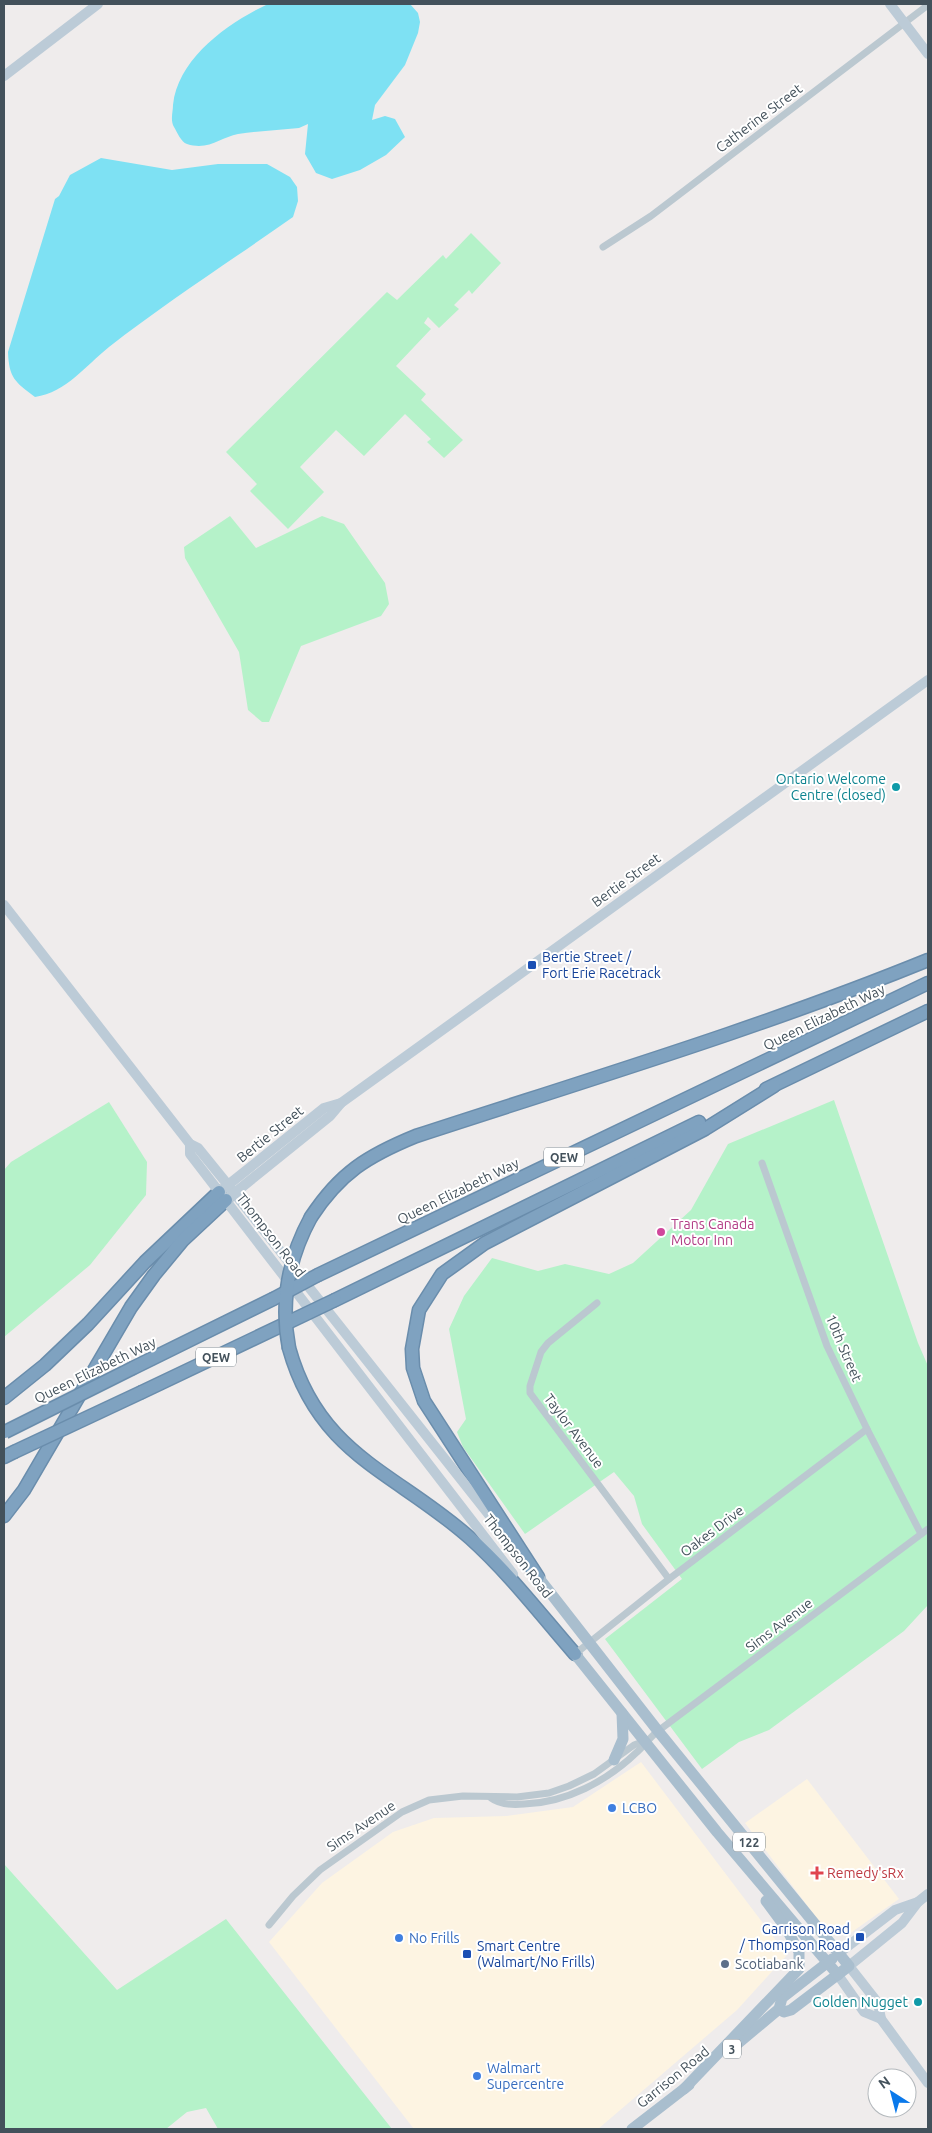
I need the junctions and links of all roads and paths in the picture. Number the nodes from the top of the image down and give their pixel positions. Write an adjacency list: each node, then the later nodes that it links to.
1 (98, 4): 6 (main road)
2 (890, 4): 4 (main road)
3 (928, 5): 4 (street, Catherine Street)
4 (905, 23): 5 (main road); 7 (street, Catherine Street)
5 (928, 54)
6 (4, 76)
7 (603, 247)
8 (928, 680): 15 (main road, Bertie Street)
9 (4, 905): 15 (main road, Thompson Road / 122)
10 (928, 960): 27 (highway, bridge)
11 (928, 983): 19 (highway, Queen Elizabeth Way / QEW, bridge)
12 (928, 1012): 13 (highway, QEW)
13 (774, 1086): 20 (highway, QEW, bridge); 24 (highway)
14 (762, 1163): 18 (street, 10th Street)
15 (227, 1193): 17 (highway); 21 (highway); 24 (main road, Thompson Road / 122); 27 (main road, Thompson Road / 122)
16 (597, 1303): 25 (street, Taylor Avenue)
17 (4, 1398)
18 (867, 1429): 23 (street, 10th Street); 25 (street, Oakes Drive)
19 (4, 1432)
20 (9, 1454)
21 (4, 1516)
22 (928, 1529): 23 (street, Sims Avenue)
23 (921, 1534): 29 (street, Sims Avenue)
24 (538, 1577): 26 (main road, Thompson Road / 122)
25 (669, 1579): 26 (street, Oakes Drive)
26 (590, 1642): 27 (street, Oakes Drive); 29 (main road, Thompson Road / 122)
27 (575, 1654): 28 (main road, Thompson Road / 122)
28 (622, 1714): 30 (main road, Thompson Road / 122); 31 (main road)
29 (658, 1731): 30 (street, Sims Avenue); 37 (main road, Thompson Road / 122)
30 (645, 1741): 31 (street, Sims Avenue); 32 (street, Sims Avenue); 33 (main road, Thompson Road / 122)
31 (614, 1760): 32 (street, Sims Avenue)
32 (491, 1798): 36 (street, Sims Avenue)
33 (717, 1832): 38 (main road, Thompson Road / 122); 44 (main road)
34 (928, 1894): 35 (main road, Garrison Road / 3)
35 (918, 1902): 37 (main road, Garrison Road / 3); 39 (main road, Garrison Road / 3)
36 (269, 1925)
37 (839, 1953): 38 (main road, Garrison Road / 3); 39 (main road, Thompson Road / 122)
38 (828, 1963): 40 (main road, Thompson Road / 122); 41 (main road, Garrison Road / 3)
39 (849, 1966): 40 (main road, Garrison Road / 3); 42 (main road, 122)
40 (838, 1975): 41 (main road, Garrison Road / 3); 42 (main road, 122)
41 (779, 2009): 44 (main road, Garrison Road / 3)
42 (881, 2019): 43 (main road, 122)
43 (928, 2083)
44 (684, 2089): 45 (main road, Garrison Road / 3)
45 (632, 2129)

